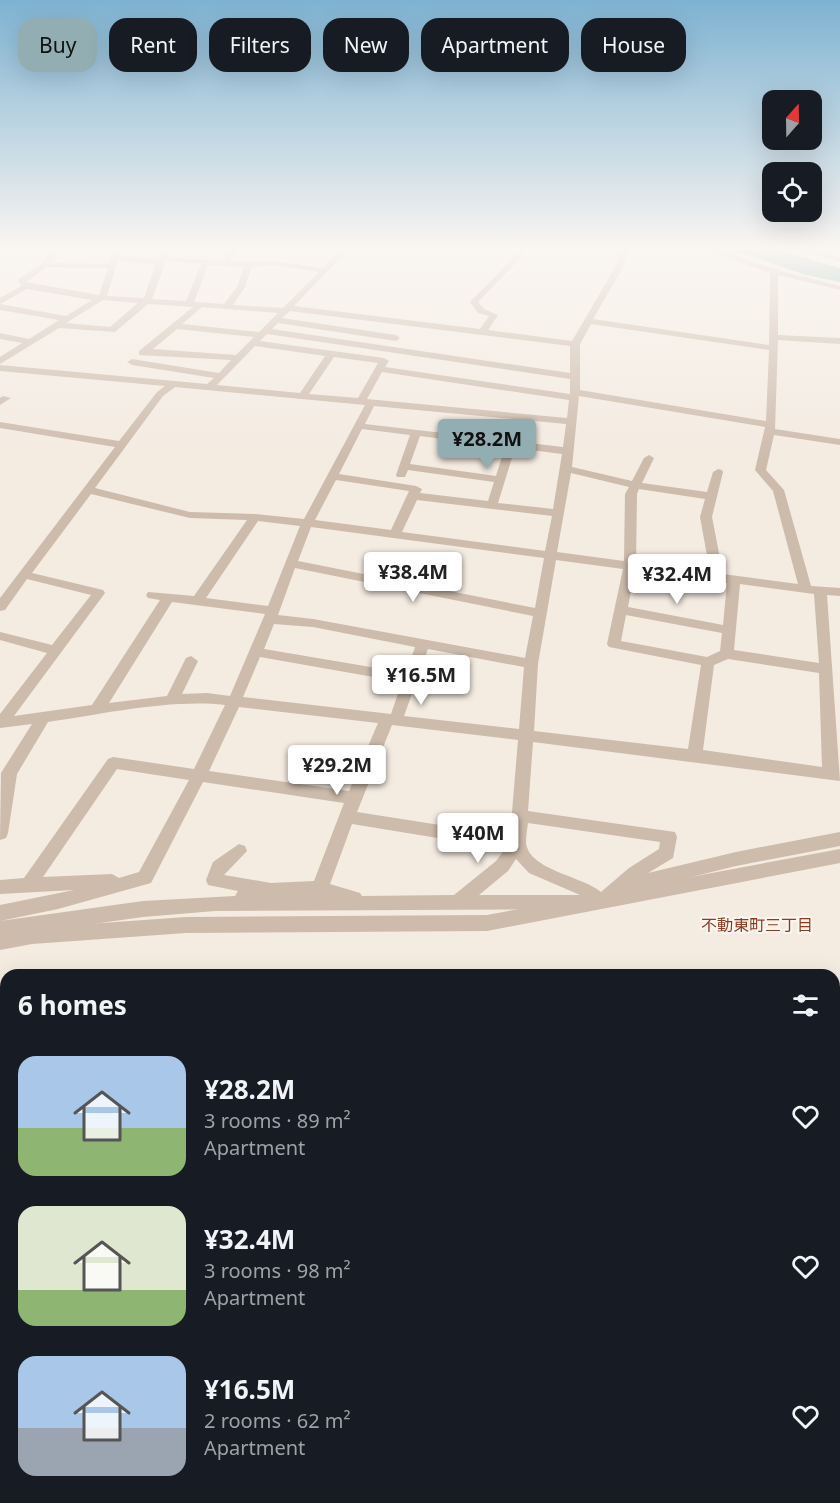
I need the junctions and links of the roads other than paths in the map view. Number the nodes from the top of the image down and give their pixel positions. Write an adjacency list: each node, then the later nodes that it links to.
1 (68, 319): 10 (street)
2 (125, 319): 10 (street)
3 (183, 319): 11 (street)
4 (372, 319): 9 (street)
5 (491, 319): 13 (street)
6 (773, 319): 18 (street)
7 (276, 320): 12 (street); 15 (street)
8 (587, 321): 18 (street); 20 (street)
9 (404, 323): 13 (street); 15 (street)
10 (58, 325): 17 (street)
11 (175, 326): 12 (street); 22 (street)
12 (264, 333): 19 (street); 21 (street)
13 (482, 333): 20 (street)
14 (0, 336): 17 (street)
15 (396, 338): 21 (street)
16 (840, 341): 18 (street)
17 (31, 342): 25 (street)
18 (773, 342): 38 (street)
19 (253, 343): 23 (street); 24 (street)
20 (575, 344): 29 (street)
21 (391, 348): 26 (street); 29 (street)
22 (145, 351): 24 (street); 28 (street)
23 (332, 354): 26 (street); 33 (street)
24 (238, 358): 28 (street)
25 (0, 361)
26 (382, 365): 32 (street); 34 (street)
27 (0, 368): 30 (street)
28 (220, 376): 31 (street)
29 (575, 376): 32 (street)
30 (171, 386): 31 (street); 42 (street)
31 (208, 389): 33 (street)
32 (574, 395): 35 (street); 38 (street)
33 (303, 396): 34 (street)
34 (366, 401): 35 (street); 37 (street)
35 (570, 422): 43 (street)
36 (0, 425): 42 (street)
37 (359, 426): 39 (street); 48 (street)
38 (770, 428): 40 (street); 67 (street)
39 (416, 432): 41 (street); 45 (street)
40 (840, 442)
41 (511, 444): 43 (street); 49 (street)
42 (122, 445): 52 (street)
43 (568, 451): 46 (street)
44 (649, 458): 50 (street)
45 (404, 466): 49 (street); 51 (street)
46 (566, 469): 50 (street); 56 (street)
47 (718, 472): 54 (street)
48 (332, 476): 51 (street); 58 (street)
49 (500, 480): 55 (street)
50 (635, 485): 54 (street); 62 (street)
51 (397, 486): 53 (street)
52 (88, 490): 57 (street); 63 (street)
53 (413, 496): 55 (street); 59 (street)
54 (711, 496): 64 (street)
55 (492, 506): 56 (street)
56 (559, 513): 60 (street)
57 (255, 517): 58 (street); 71 (street)
58 (308, 523): 59 (street); 61 (street)
59 (395, 534): 60 (street)
60 (552, 554): 62 (street); 74 (street)
61 (291, 563): 74 (street); 75 (street)
62 (630, 565): 64 (street); 73 (street)
63 (25, 575): 66 (street); 79 (street)
64 (717, 577): 65 (street)
65 (734, 579): 67 (street); 76 (street)
66 (6, 590): 72 (street)
67 (813, 590): 68 (street); 85 (street)
68 (840, 591)
69 (152, 596): 70 (street)
70 (168, 598): 71 (street); 89 (street)
71 (197, 602): 75 (street)
72 (0, 607)
73 (621, 610): 76 (street); 83 (street)
74 (541, 612): 84 (street)
75 (271, 615): 78 (street); 80 (street)
76 (728, 630): 81 (street)
77 (0, 636): 79 (street)
78 (423, 643): 84 (street); 86 (street)
79 (57, 651): 92 (street)
80 (256, 652): 86 (street); 88 (street)
81 (727, 654): 83 (street); 85 (street)
82 (191, 661): 87 (street)
83 (708, 662): 94 (street)
84 (531, 664): 93 (street)
85 (826, 669): 97 (street)
86 (409, 678): 91 (street)
87 (172, 700): 88 (street); 89 (street)
88 (235, 700): 91 (street); 96 (street)
89 (97, 710): 90 (street)
90 (44, 717): 92 (street); 95 (street)
91 (392, 719): 93 (street); 98 (street)
92 (1, 723)
93 (524, 734): 94 (street); 99 (street)
94 (695, 755): 97 (street)
95 (4, 774): 101 (street)
96 (200, 775): 98 (street); 106 (street); 107 (street)
97 (835, 775)
98 (354, 798): 100 (street)
99 (520, 816): 103 (street); 110 (street)
100 (347, 817): 103 (street); 109 (street)
101 (0, 833)
102 (840, 839): 110 (street)
103 (518, 844): 112 (street); 113 (street)
104 (239, 851): 111 (street)
105 (840, 856): 113 (street)
106 (145, 878): 107 (street); 116 (street)
107 (28, 886): 108 (street)
108 (0, 887)
109 (320, 888): 111 (street); 114 (street)
110 (616, 888): 113 (street)
111 (273, 890): 115 (street)
112 (458, 902): 113 (street); 114 (street)
113 (601, 902): 117 (street)
114 (368, 903): 115 (street)
115 (215, 904): 117 (street); 118 (street)
116 (0, 913)
117 (186, 925): 119 (street)
118 (0, 929)
119 (0, 942)

